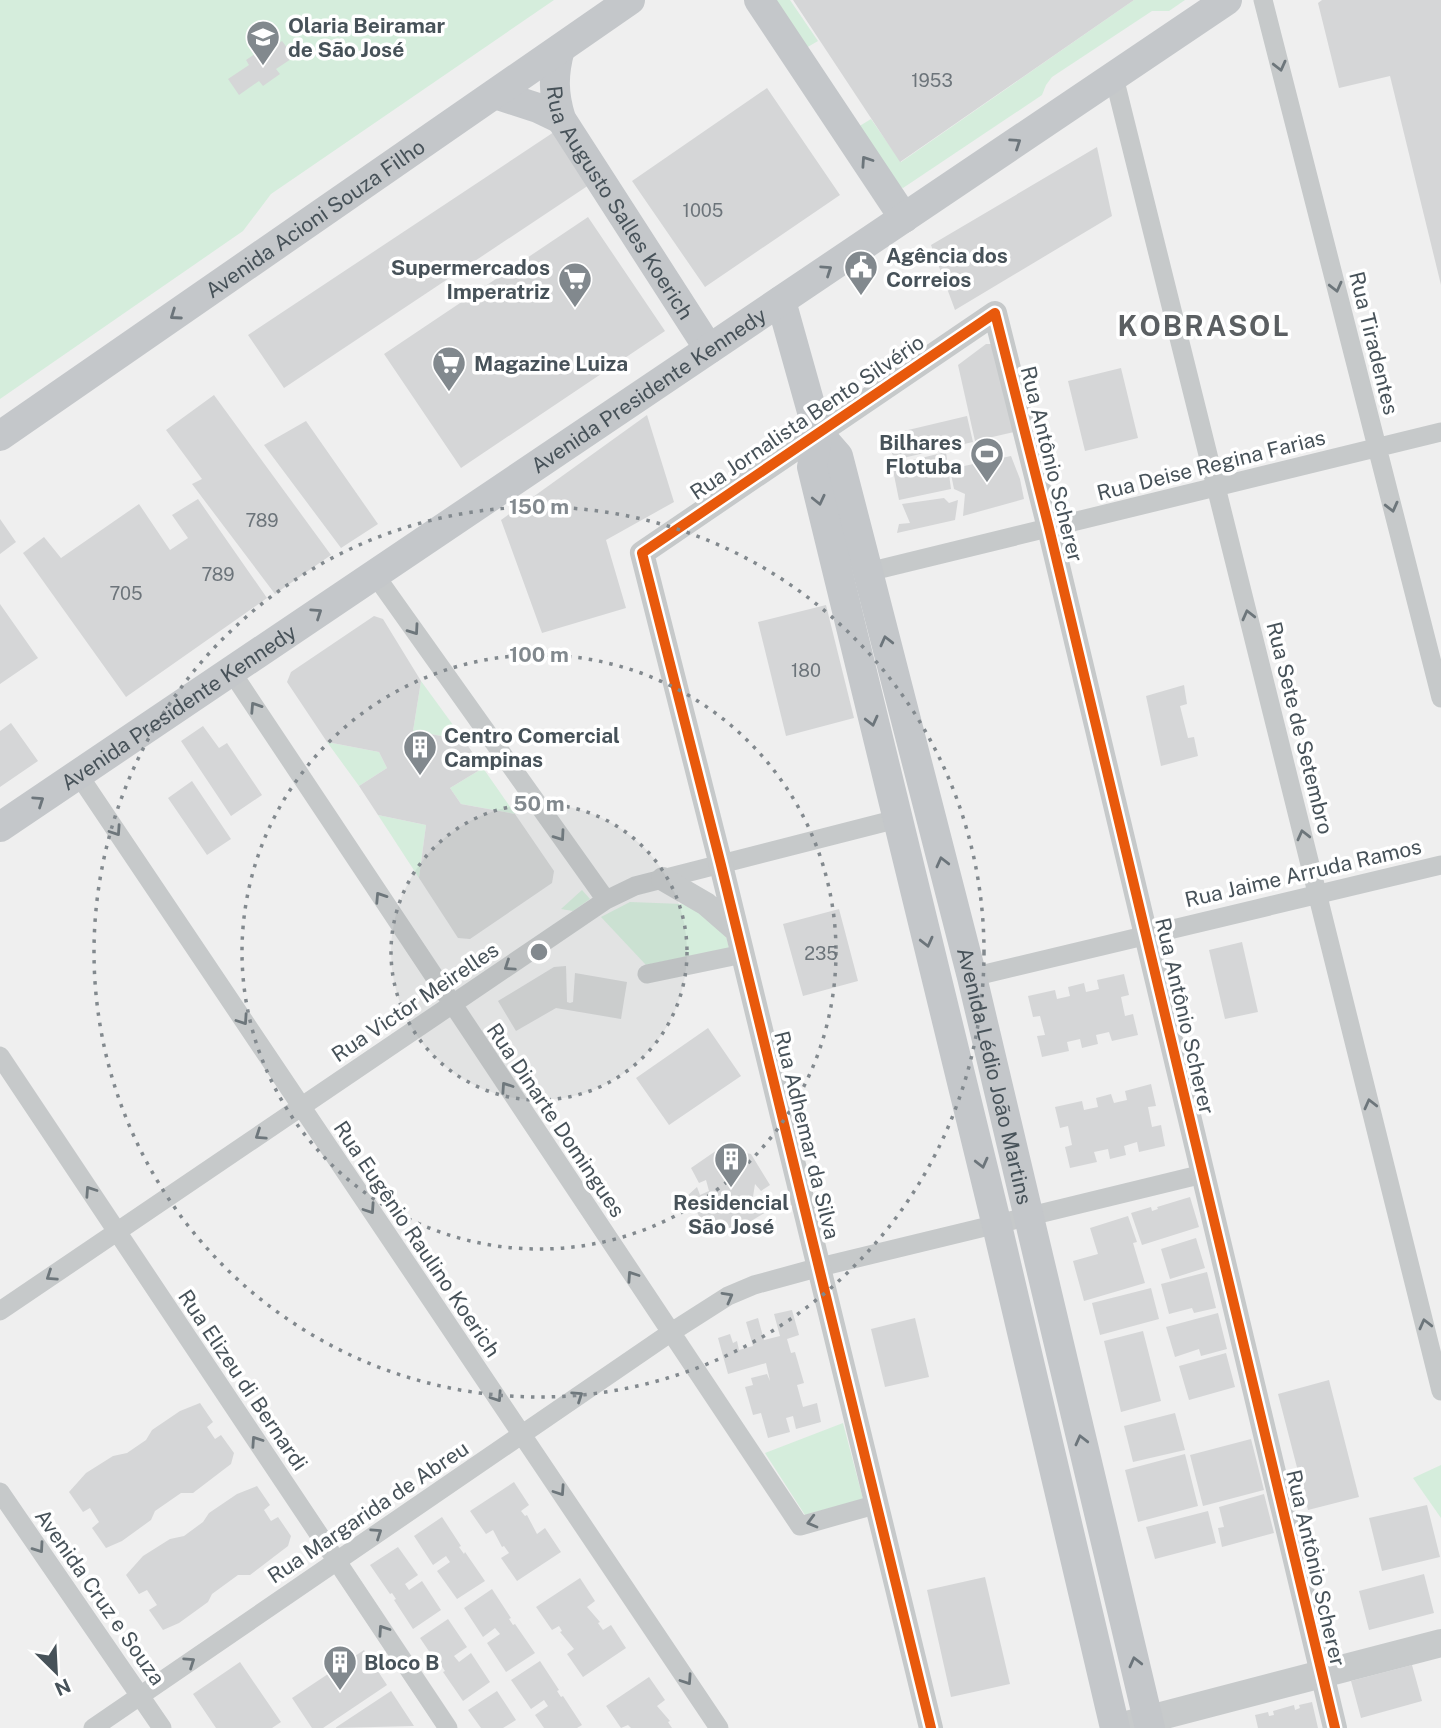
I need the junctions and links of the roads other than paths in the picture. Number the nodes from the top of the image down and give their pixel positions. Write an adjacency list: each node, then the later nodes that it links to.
1 (630, 0): 5 (main road, Avenida Acioni Souza Filho)
2 (758, 0): 9 (main road, one-way to 2)
3 (1227, 0): 6 (main road, Avenida Presidente Kennedy)
4 (1263, 0): 16 (street, Rua Tiradentes, one-way to 16)
5 (560, 49): 7 (main road, Avenida Acioni Souza Filho); 8 (main road, Rua Augusto Salles Koerich)
6 (1114, 76): 9 (main road, Avenida Presidente Kennedy, one-way to 6); 17 (street, Rua Sete de Setembro)
7 (495, 94): 8 (main road); 15 (main road, Avenida Acioni Souza Filho, one-way to 15)
8 (561, 119): 12 (main road, Rua Augusto Salles Koerich)
9 (904, 218): 10 (main road, Avenida Presidente Kennedy, one-way to 9)
10 (781, 301): 12 (main road, Avenida Presidente Kennedy); 14 (main road, Avenida Lédio João Martins)
11 (995, 313): 14 (street, Rua Jornalista Bento Silvério); 18 (street, Rua Antônio Scherer)
12 (709, 349): 21 (main road, Avenida Presidente Kennedy)
13 (1441, 432): 16 (street, Rua Deise Regina Farias)
14 (818, 433): 19 (street, Rua Jornalista Bento Silvério); 20 (main road, Avenida Lédio João Martins); 25 (main road, Avenida Lédio João Martins, one-way to 25)
15 (0, 436)
16 (1377, 447): 17 (street, Rua Deise Regina Farias); 23 (street, Rua Tiradentes, one-way to 23)
17 (1216, 487): 18 (street, Rua Deise Regina Farias); 30 (street, Rua Sete de Setembro, one-way to 17)
18 (1049, 527): 20 (street, Rua Deise Regina Farias); 32 (street, Rua Antônio Scherer)
19 (642, 553): 28 (street, Rua Adhemar da Silva)
20 (868, 572): 35 (main road, Avenida Lédio João Martins, one-way to 20)
21 (375, 575): 22 (main road, Avenida Presidente Kennedy, one-way to 21); 31 (street, one-way to 31)
22 (231, 671): 24 (main road, Avenida Presidente Kennedy); 36 (street, Rua Dinarte Domingues, one-way to 22)
23 (1441, 698)
24 (78, 774): 26 (main road, Avenida Presidente Kennedy, one-way to 24); 38 (street, Rua Eugênio Raulino Koerich, one-way to 38)
25 (897, 819): 28 (street, Rua Victor Meirelles); 41 (main road, Avenida Lédio João Martins, one-way to 41)
26 (0, 827)
27 (1441, 864): 30 (street, Rua Jaime Arruda Ramos)
28 (721, 865): 29 (street, Rua Victor Meirelles); 33 (street, Rua Adhemar da Silva)
29 (663, 879): 31 (street, Rua Victor Meirelles); 33 (street)
30 (1318, 894): 32 (street, Rua Jaime Arruda Ramos); 46 (street, Rua Sete de Setembro, one-way to 30)
31 (606, 900): 36 (street, Rua Victor Meirelles, one-way to 36)
32 (1146, 935): 35 (street, Rua Jaime Arruda Ramos); 39 (street, Rua Antônio Scherer)
33 (740, 942): 34 (street); 43 (street, Rua Adhemar da Silva)
34 (648, 974)
35 (972, 977): 40 (main road, Avenida Lédio João Martins)
36 (451, 1005): 38 (street, Rua Victor Meirelles); 45 (street, Rua Dinarte Domingues, one-way to 36)
37 (0, 1056): 42 (street, Rua Elizeu di Bernardi, one-way to 37)
38 (301, 1107): 42 (street, Rua Victor Meirelles, one-way to 42); 47 (street, Rua Eugênio Raulino Koerich, one-way to 47)
39 (1203, 1174): 40 (street, Rua Margarida de Abreu); 52 (street, Rua Antônio Scherer)
40 (1028, 1216): 41 (street, Rua Margarida de Abreu); 54 (main road, Avenida Lédio João Martins, one-way to 40)
41 (997, 1224): 43 (street, Rua Margarida de Abreu); 60 (main road, Avenida Lédio João Martins)
42 (117, 1231): 44 (street, Rua Victor Meirelles, one-way to 44); 50 (street, Rua Elizeu di Bernardi, one-way to 42)
43 (820, 1267): 45 (street, Rua Margarida de Abreu, one-way to 43); 49 (street, Rua Adhemar da Silva)
44 (0, 1311)
45 (670, 1333): 47 (street, Rua Margarida de Abreu, one-way to 45); 49 (street, Rua Dinarte Domingues, one-way to 45)
46 (1441, 1391)
47 (522, 1434): 50 (street, Rua Margarida de Abreu, one-way to 47); 58 (street, Rua Eugênio Raulino Koerich, one-way to 58)
48 (0, 1492): 53 (street, Avenida Cruz e Souza, one-way to 53)
49 (878, 1504): 59 (street, Rua Adhemar da Silva)
50 (336, 1561): 53 (street, Rua Margarida de Abreu, one-way to 50); 57 (street, Rua Elizeu di Bernardi, one-way to 50)
51 (1441, 1643): 52 (main road)
52 (1322, 1675): 54 (main road); 61 (street, Rua Antônio Scherer)
53 (140, 1696): 55 (street, Rua Margarida de Abreu); 56 (street, Avenida Cruz e Souza)
54 (1149, 1723): 60 (main road)
55 (93, 1728)
56 (162, 1728)
57 (448, 1728)
58 (719, 1728)
59 (931, 1728)
60 (1115, 1728)
61 (1335, 1728)

